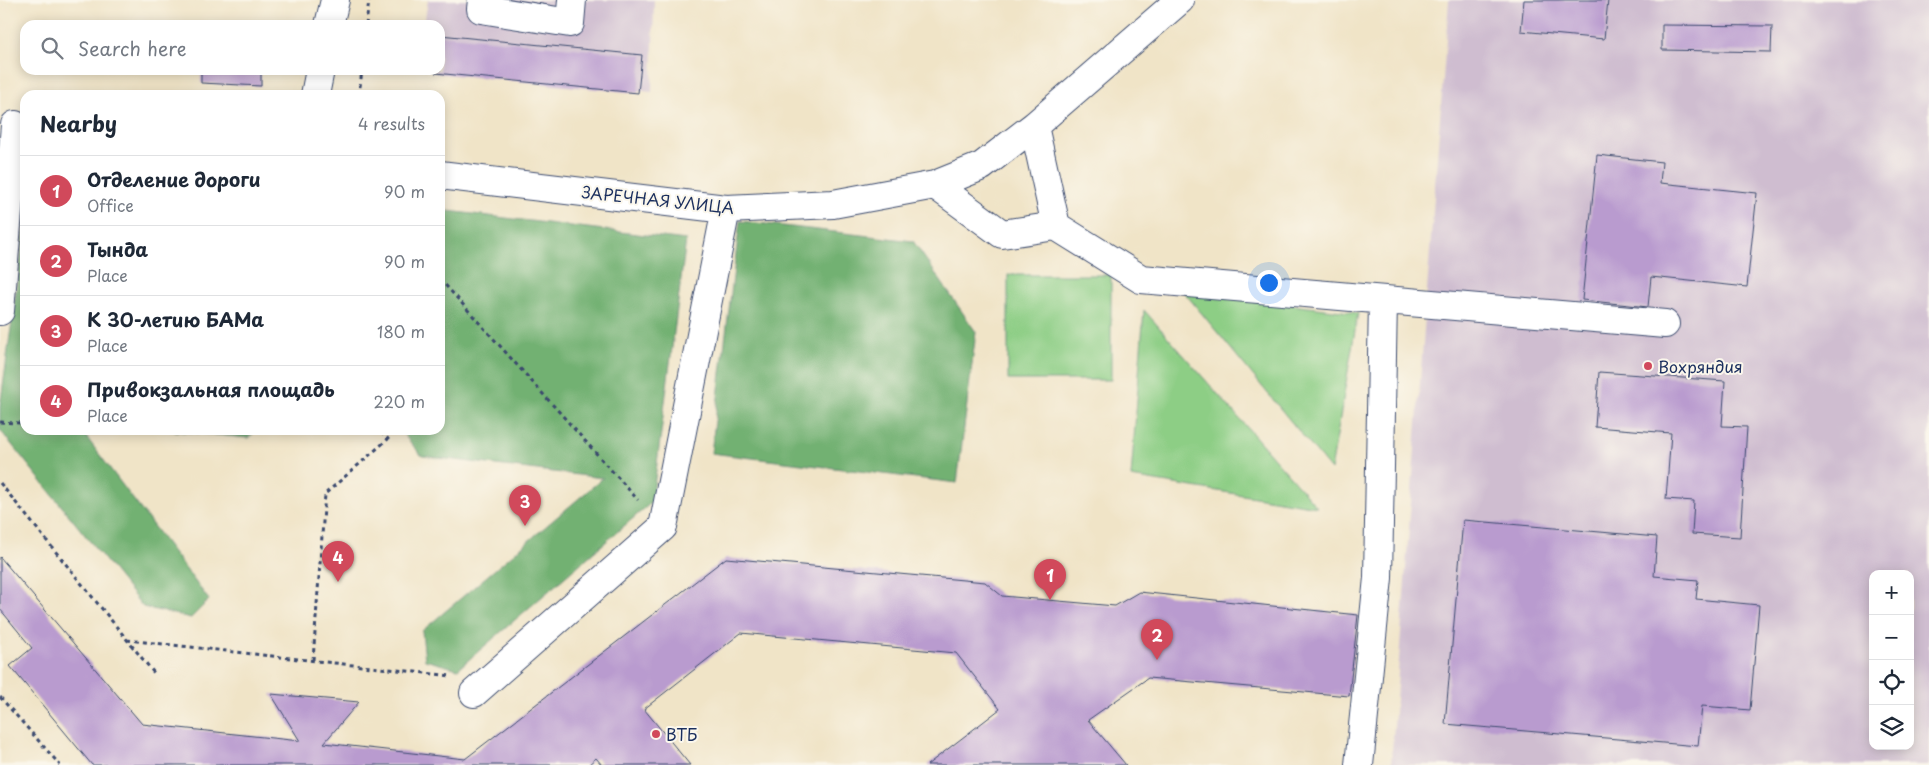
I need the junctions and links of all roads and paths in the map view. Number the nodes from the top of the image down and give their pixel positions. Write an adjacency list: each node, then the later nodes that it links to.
1 (334, 0): 6 (street)
2 (369, 0): 7 (path)
3 (482, 0): 4 (street)
4 (572, 0)
5 (1180, 0): 13 (street, ЗАРЕЧНАЯ УЛИЦА)
6 (330, 20)
7 (367, 20)
8 (319, 75): 10 (street)
9 (361, 75): 11 (path)
10 (316, 90)
11 (360, 90)
12 (13, 124): 20 (street)
13 (1034, 126): 15 (street, ЗАРЕЧНАЯ УЛИЦА); 17 (street)
14 (445, 176): 16 (street, ЗАРЕЧНАЯ УЛИЦА)
15 (935, 186): 16 (street, ЗАРЕЧНАЯ УЛИЦА); 17 (street)
16 (726, 209): 26 (street)
17 (1056, 226): 19 (street)
18 (445, 285): 26 (path)
19 (1383, 300): 21 (street); 33 (street)
20 (0, 311)
21 (1666, 324)
22 (0, 422): 23 (path)
23 (20, 422)
24 (384, 435): 28 (path)
25 (0, 483): 27 (path)
26 (662, 527): 30 (street)
27 (127, 640): 28 (path); 29 (path)
28 (313, 660): 30 (path)
29 (154, 673)
30 (482, 687)
31 (0, 697): 32 (path)
32 (60, 765)
33 (1358, 765)

